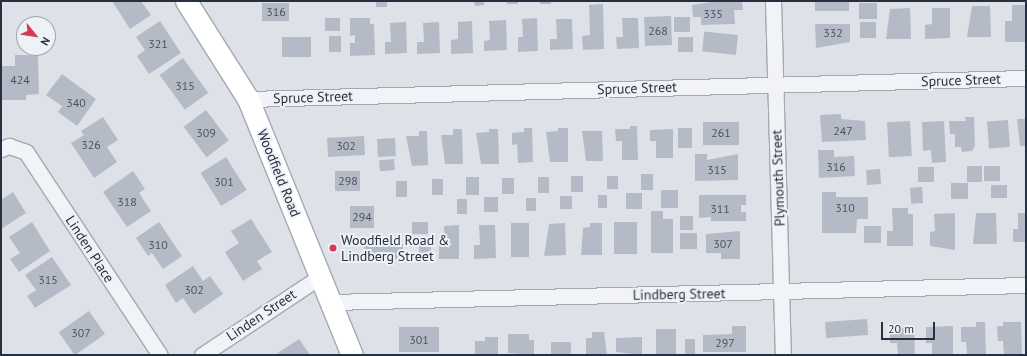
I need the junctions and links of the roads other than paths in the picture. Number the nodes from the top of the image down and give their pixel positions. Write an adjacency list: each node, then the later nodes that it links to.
1 (186, 1): 5 (main road, Woodfield Road)
2 (773, 1): 4 (street, Plymouth Street)
3 (1026, 78): 4 (street, Spruce Street)
4 (775, 85): 5 (street, Spruce Street); 9 (street, Plymouth Street)
5 (248, 99): 7 (main road, Woodfield Road)
6 (8, 148): 11 (street, Linden Place)
7 (321, 276): 10 (main road, Woodfield Road); 12 (street, Linden Street)
8 (1026, 285): 9 (street, Lindberg Street)
9 (781, 291): 10 (street, Lindberg Street); 14 (street, Plymouth Street)
10 (332, 302): 13 (main road, Woodfield Road)
11 (160, 355)
12 (202, 355)
13 (352, 355)
14 (783, 355)

